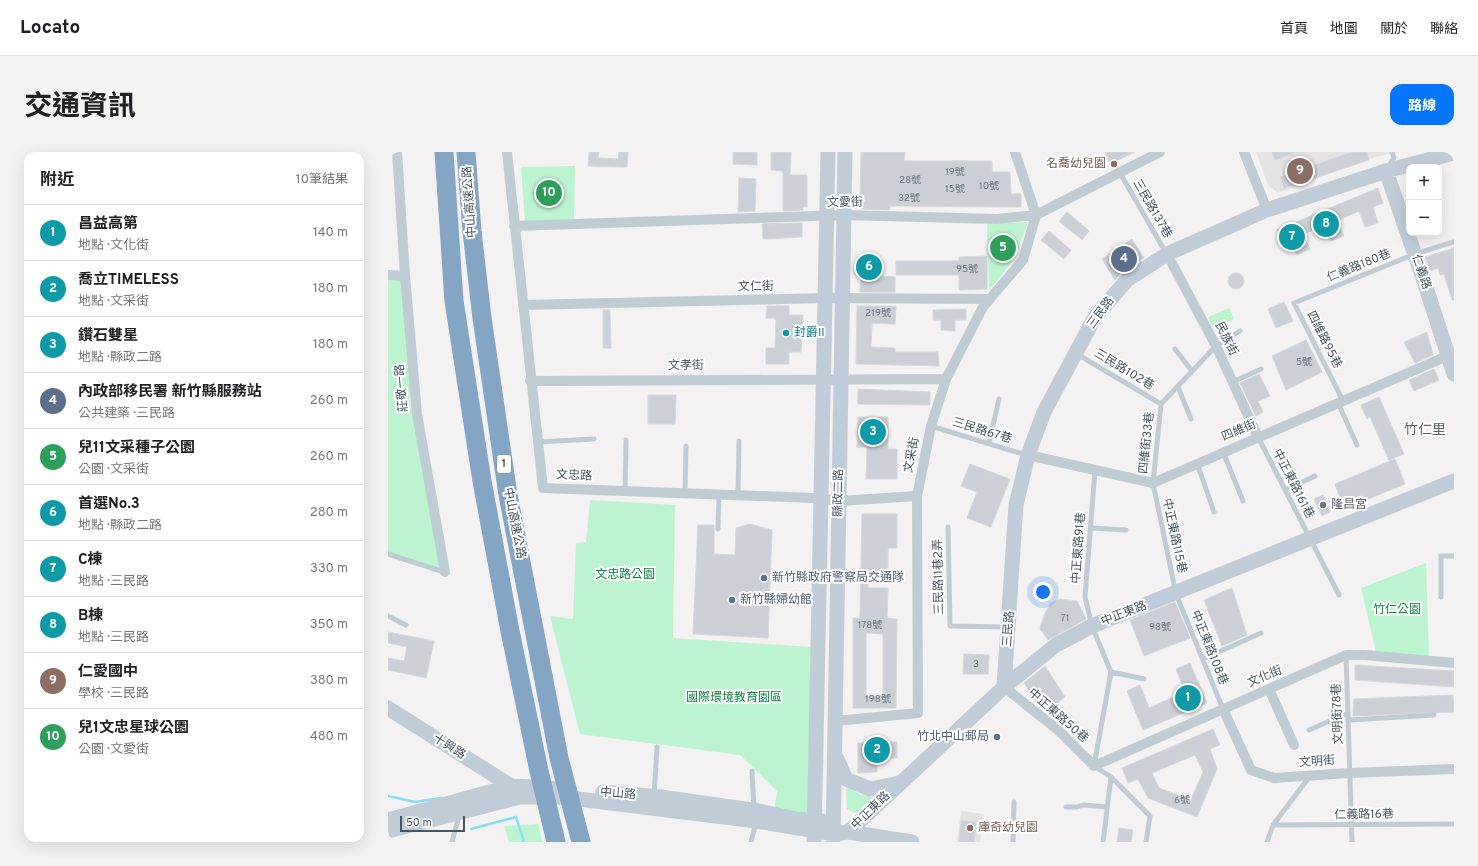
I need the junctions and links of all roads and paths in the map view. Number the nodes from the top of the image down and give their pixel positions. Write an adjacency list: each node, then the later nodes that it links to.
1 (397, 152): 23 (street, 莊敬一路)
2 (444, 152): 126 (highway, 中山高速公路 / 1)
3 (466, 152): 128 (highway, 中山高速公路 / 1)
4 (508, 152): 18 (street, 文忠路)
5 (828, 152): 16 (street, 縣政二路)
6 (845, 152): 17 (street, 縣政二路)
7 (1015, 152): 15 (street)
8 (1160, 152): 13 (street, 文愛街)
9 (1244, 152): 14 (street)
10 (1392, 152): 12 (lane)
11 (1454, 153): 12 (street, 三民路)
12 (1386, 171): 14 (street, 三民路); 21 (street, 仁義路)
13 (1120, 173): 15 (street, 文愛街); 20 (lane, 三民路137巷)
14 (1267, 210): 20 (street, 三民路)
15 (1036, 215): 17 (street, 文愛街); 27 (street, 文采街)
16 (826, 216): 17 (street, 文愛街); 18 (street, 文愛街); 25 (street, 縣政二路)
17 (844, 216): 26 (street, 縣政二路)
18 (514, 226): 28 (street, 文忠路)
19 (1454, 242): 21 (lane, 仁義路180巷)
20 (1167, 254): 30 (street, 民族街); 32 (street, 三民路)
21 (1415, 254): 24 (lane, 仁義路180巷); 33 (street, 仁義路)
22 (388, 275): 23 (street)
23 (405, 276): 80 (street, 莊敬一路)
24 (1309, 296): 44 (lane, 四維路95巷)
25 (825, 298): 26 (street, 文仁街); 28 (street, 文仁街); 38 (street, 縣政二路)
26 (843, 298): 27 (street, 文仁街); 39 (street, 縣政二路)
27 (989, 299): 37 (street, 文采街)
28 (522, 305): 40 (street, 文忠路)
29 (1240, 331): 30 (lane)
30 (1216, 346): 35 (lane); 41 (street, 民族街)
31 (1175, 349): 35 (lane)
32 (1077, 354): 45 (lane, 三民路102巷); 57 (street, 三民路)
33 (1451, 354): 36 (street, 仁義路); 44 (street, 四維街)
34 (1261, 369): 41 (lane)
35 (1192, 371): 42 (lane)
36 (1454, 374)
37 (946, 379): 39 (street, 文孝街); 47 (street, 文采街)
38 (823, 380): 39 (street, 文孝街); 40 (street, 文孝街); 69 (street, 縣政二路)
39 (841, 380): 70 (street, 縣政二路)
40 (530, 381): 52 (street, 文忠路)
41 (1233, 382): 48 (street, 民族街)
42 (1178, 386): 45 (lane); 46 (lane)
43 (999, 399): 53 (lane)
44 (1341, 403): 48 (street, 四維街); 54 (lane)
45 (1161, 404): 62 (lane, 四維街33巷)
46 (1191, 419)
47 (931, 426): 53 (lane, 三民路67巷); 68 (street, 文采街)
48 (1258, 437): 56 (street, 四維街); 63 (lane, 中正東路161巷)
49 (594, 439): 52 (lane)
50 (626, 440): 64 (lane)
51 (739, 441): 67 (lane)
52 (538, 442): 64 (street, 文忠路)
53 (989, 443): 57 (lane, 三民路67巷)
54 (1357, 445)
55 (686, 446): 65 (lane)
56 (1223, 452): 58 (street, 四維街); 71 (lane)
57 (1028, 455): 59 (street); 87 (street, 三民路)
58 (1196, 463): 62 (street, 四維街); 72 (lane)
59 (1095, 470): 62 (street); 74 (lane, 中正東路91巷)
60 (1315, 476): 63 (lane)
61 (1454, 481): 77 (street, 中正東路)
62 (1153, 483): 81 (lane, 中正東路115巷)
63 (1285, 490): 77 (lane, 中正東路161巷)
64 (625, 491): 65 (street, 文忠路)
65 (685, 493): 66 (street, 文忠路)
66 (719, 494): 67 (street, 文忠路); 75 (lane)
67 (738, 495): 69 (street, 文忠路)
68 (918, 496): 70 (street, 文忠路); 101 (street, 文采街)
69 (820, 499): 70 (street, 文忠路); 125 (street, 縣政二路)
70 (839, 501): 101 (street, 縣政二路)
71 (1243, 501)
72 (1214, 512)
73 (948, 527): 87 (lane, 三民路11巷2弄)
74 (1090, 528): 76 (lane); 86 (lane, 中正東路91巷)
75 (718, 529)
76 (1126, 530)
77 (1309, 540): 81 (street, 中正東路); 82 (lane, 中正東路161巷)
78 (388, 554): 80 (lane)
79 (1454, 556): 83 (lane)
80 (445, 572)
81 (1176, 594): 86 (street, 中正東路); 90 (lane, 中正東路108巷)
82 (1339, 596)
83 (1441, 597)
84 (388, 616): 85 (lane)
85 (406, 626)
86 (1092, 626): 92 (lane, 中正東路91巷); 94 (street, 中正東路)
87 (1009, 627): 94 (street, 三民路)
88 (1262, 633): 90 (lane)
89 (1346, 655): 91 (street, 文化街); 95 (street, 文化街); 98 (lane, 文明街78巷)
90 (1203, 659): 97 (lane, 中正東路108巷)
91 (1454, 663)
92 (1111, 672): 93 (lane); 106 (lane)
93 (1144, 679)
94 (1004, 687): 106 (street, 中正東路50巷); 112 (street, 中正東路)
95 (1269, 689): 97 (street, 文化街); 103 (street)
96 (388, 708): 113 (street, 十興路)
97 (1223, 709): 106 (street, 文化街); 110 (street, 文明街)
98 (1348, 714): 100 (lane, 文明街78巷); 102 (lane)
99 (1434, 715): 100 (lane)
100 (1349, 720): 109 (lane, 文明街78巷)
101 (836, 721): 105 (street, 縣政二路)
102 (1309, 730)
103 (1294, 745)
104 (657, 747): 114 (lane)
105 (835, 752): 112 (street); 127 (street, 縣政二路)
106 (1094, 766): 111 (lane)
107 (1454, 769): 109 (street, 文明街)
108 (752, 771): 119 (lane)
109 (1349, 773): 110 (street, 文明街); 123 (lane, 文明街78巷)
110 (1311, 775): 122 (lane)
111 (1111, 777): 118 (lane); 134 (lane)
112 (900, 783): 127 (street, 中正東路)
113 (515, 791): 114 (street, 中山路); 116 (street, 中山路); 119 (street, 中山路)
114 (654, 797): 119 (street, 中山路)
115 (1014, 802): 132 (lane)
116 (459, 807): 120 (street, 中山路); 124 (street, 中山路); 129 (lane)
117 (1066, 807): 118 (lane)
118 (1107, 807): 133 (lane)
119 (755, 816): 125 (street, 中山路); 130 (lane)
120 (388, 820)
121 (1454, 824): 123 (lane, 仁義路16巷)
122 (1273, 825): 123 (lane, 仁義路16巷); 135 (lane)
123 (1351, 826): 136 (lane, 文明街78巷)
124 (388, 831)
125 (814, 831): 127 (street, 中山路)
126 (554, 833)
127 (837, 833): 131 (street, 中山路)
128 (579, 835)
129 (452, 842)
130 (751, 842)
131 (912, 842)
132 (1014, 842)
133 (1103, 842)
134 (1146, 842)
135 (1267, 842)
136 (1352, 842)

